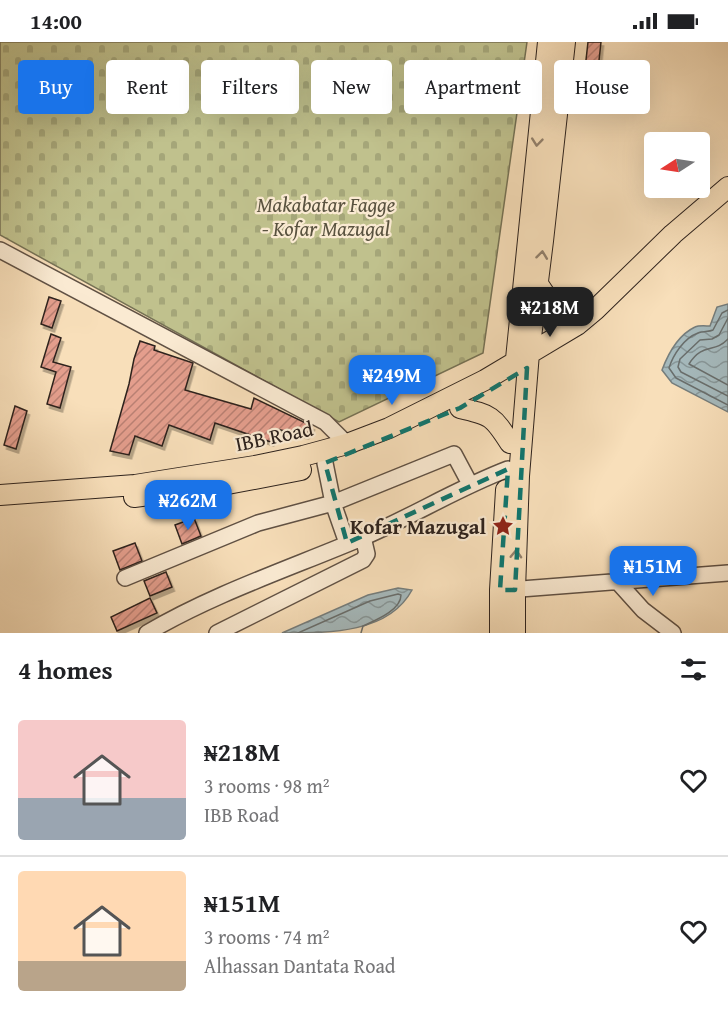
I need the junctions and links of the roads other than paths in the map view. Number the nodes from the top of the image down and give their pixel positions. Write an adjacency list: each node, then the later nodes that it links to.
1 (548, 42): 8 (main road, one-way to 8)
2 (565, 42): 6 (main road, one-way to 2)
3 (728, 187): 7 (main road, IBB Road)
4 (728, 202): 8 (main road, IBB Road)
5 (0, 250): 11 (street)
6 (538, 284): 7 (main road); 8 (main road)
7 (577, 325): 8 (main road, IBB Road)
8 (522, 364): 9 (main road, IBB Road); 10 (main road); 11 (main road, IBB Road); 23 (main road, one-way to 8)
9 (460, 408): 10 (main road); 12 (main road, IBB Road)
10 (510, 443): 13 (main road)
11 (347, 444): 15 (main road, IBB Road)
12 (325, 463): 16 (street); 17 (main road, IBB Road)
13 (508, 469): 14 (street); 23 (main road)
14 (470, 484): 16 (street); 18 (street)
15 (0, 495)
16 (333, 503): 19 (street); 21 (street)
17 (0, 508)
18 (363, 537): 19 (street); 27 (street)
19 (347, 543): 24 (street)
20 (728, 573): 22 (street)
21 (125, 578)
22 (616, 580): 23 (street); 30 (street)
23 (507, 590): 28 (main road); 29 (main road)
24 (171, 619): 25 (street); 26 (street)
25 (147, 633)
26 (179, 633)
27 (217, 633)
28 (500, 633)
29 (515, 633)
30 (674, 633)

